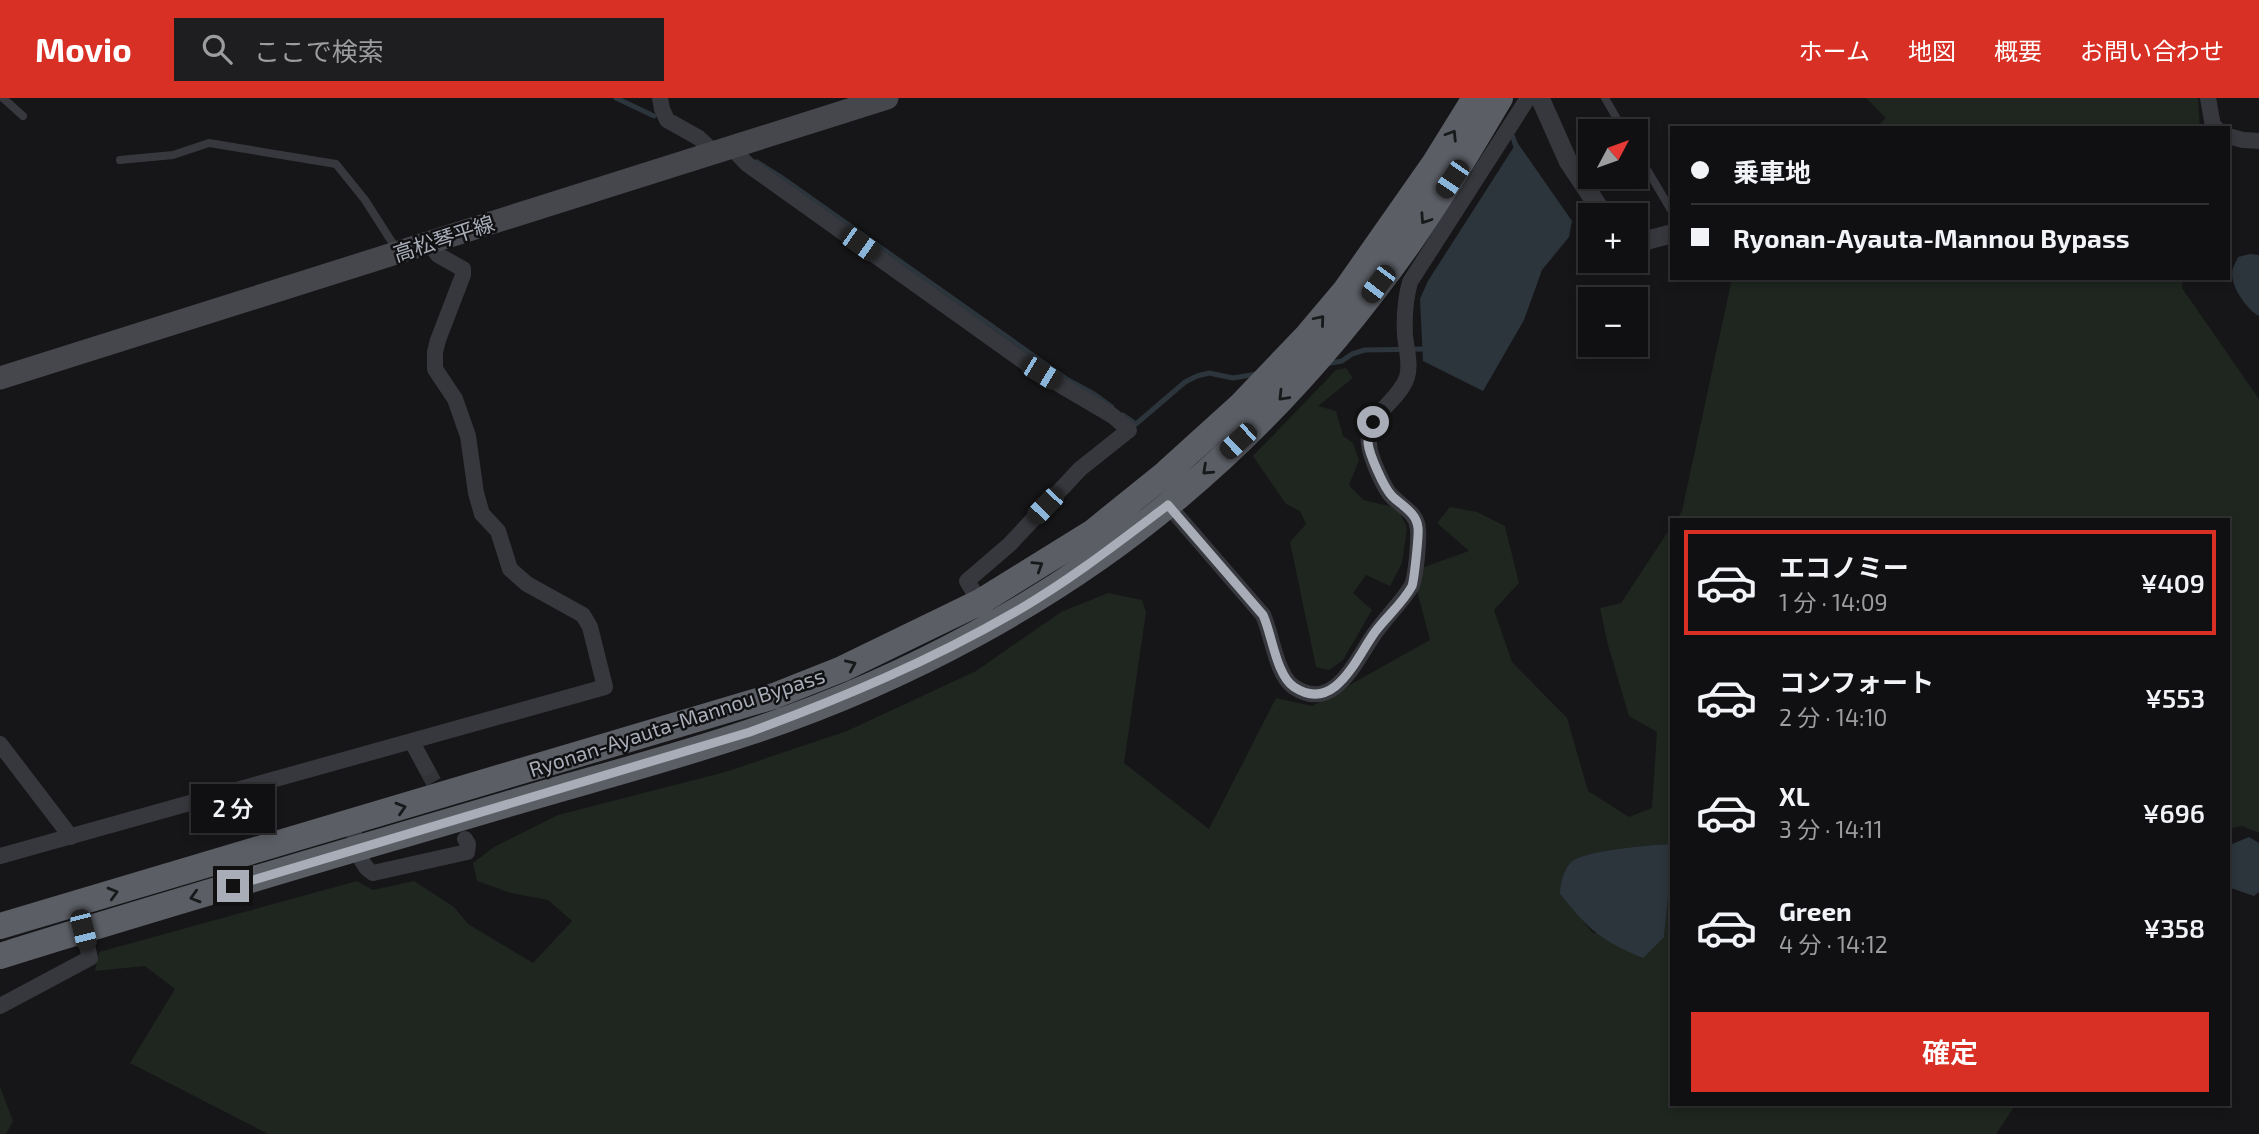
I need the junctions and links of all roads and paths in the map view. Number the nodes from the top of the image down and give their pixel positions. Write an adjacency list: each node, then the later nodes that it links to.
1 (3, 98): 10 (lane)
2 (660, 98): 15 (street)
3 (887, 98): 15 (main road, 高松琴平線)
4 (1475, 98): 25 (highway, Ryonan-Ayauta-Mannou Bypass, one-way to 4)
5 (1500, 98): 25 (highway, Ryonan-Ayauta-Mannou Bypass, one-way to 25)
6 (1528, 98): 26 (street)
7 (1540, 98): 18 (street)
8 (1605, 98): 11 (lane)
9 (2208, 98): 12 (street)
10 (23, 117)
11 (1617, 119)
12 (2213, 126)
13 (2230, 137): 14 (street)
14 (2259, 141)
15 (723, 150): 22 (main road, 高松琴平線); 27 (street)
16 (120, 160): 23 (lane)
17 (1648, 172): 19 (lane)
18 (1596, 203)
19 (1670, 209)
20 (1670, 234): 21 (street)
21 (1648, 240)
22 (429, 243): 23 (main road, 高松琴平線); 28 (street)
23 (398, 253): 24 (main road, 高松琴平線)
24 (0, 378)
25 (1249, 415): 26 (highway, Ryonan-Ayauta-Mannou Bypass, one-way to 26); 27 (highway, Ryonan-Ayauta-Mannou Bypass, one-way to 25)
26 (1168, 505): 31 (highway, Ryonan-Ayauta-Mannou Bypass)
27 (980, 602): 31 (highway, Ryonan-Ayauta-Mannou Bypass, one-way to 27)
28 (412, 742): 30 (street); 32 (street)
29 (0, 744): 32 (street)
30 (426, 768)
31 (355, 836): 33 (street); 35 (highway, Ryonan-Ayauta-Mannou Bypass, one-way to 31); 36 (highway, Ryonan-Ayauta-Mannou Bypass, one-way to 36)
32 (71, 837): 34 (street)
33 (465, 839)
34 (0, 856)
35 (0, 926)
36 (83, 930): 37 (highway, Ryonan-Ayauta-Mannou Bypass); 38 (street)
37 (0, 956)
38 (0, 1006)

